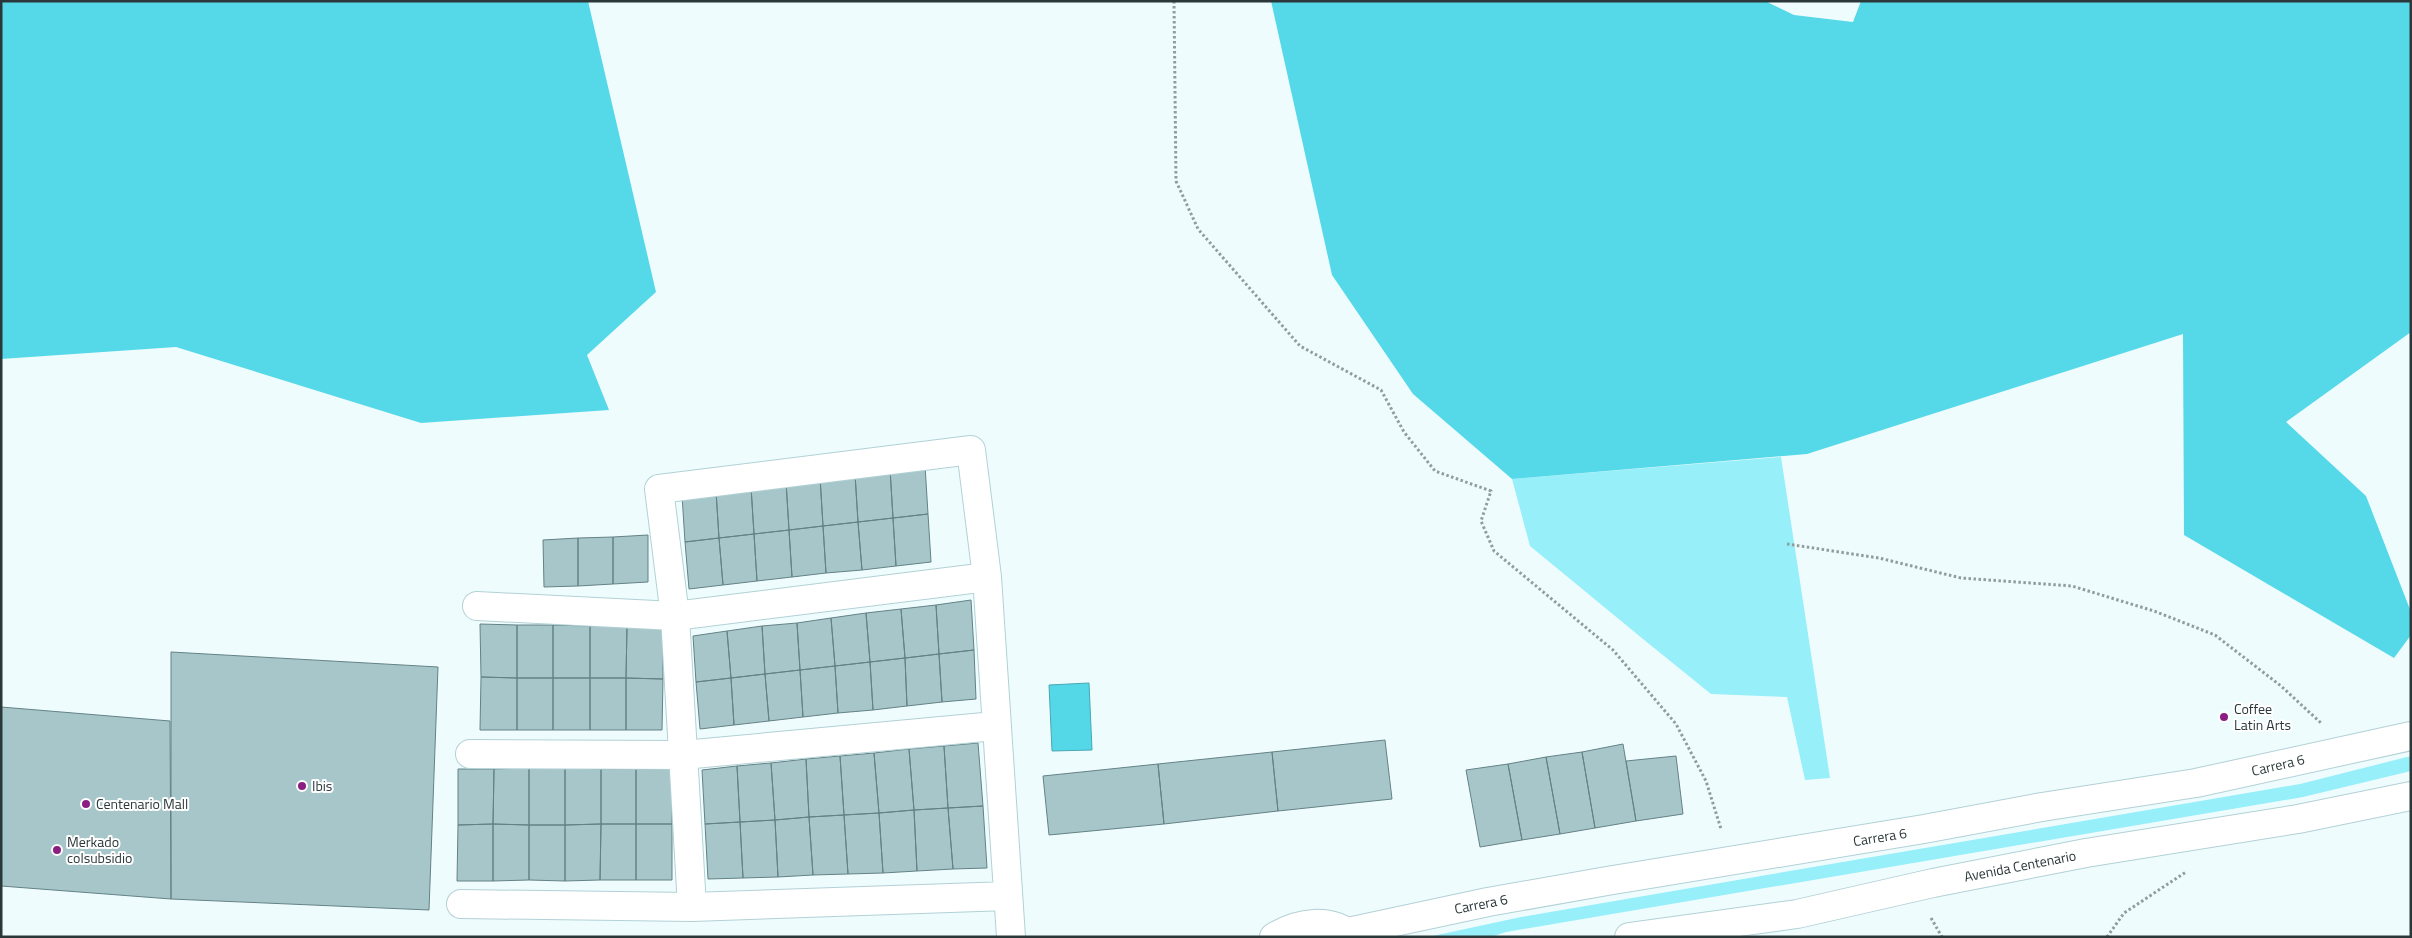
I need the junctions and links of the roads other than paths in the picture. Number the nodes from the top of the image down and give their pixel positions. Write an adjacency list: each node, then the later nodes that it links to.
1 (986, 577): 3 (street); 3 (street); 4 (street)
2 (477, 606): 3 (street)
3 (674, 616): 7 (street)
4 (995, 726): 7 (street); 9 (street)
5 (2411, 736): 12 (street, Carrera 6)
6 (470, 754): 7 (street)
7 (683, 755): 11 (street)
8 (2411, 796): 15 (street, Avenida Centenario)
9 (1008, 896): 11 (street); 13 (street)
10 (461, 904): 11 (street)
11 (692, 907)
12 (1351, 935): 14 (street)
13 (1010, 937)
14 (1274, 937)
15 (1629, 937)

